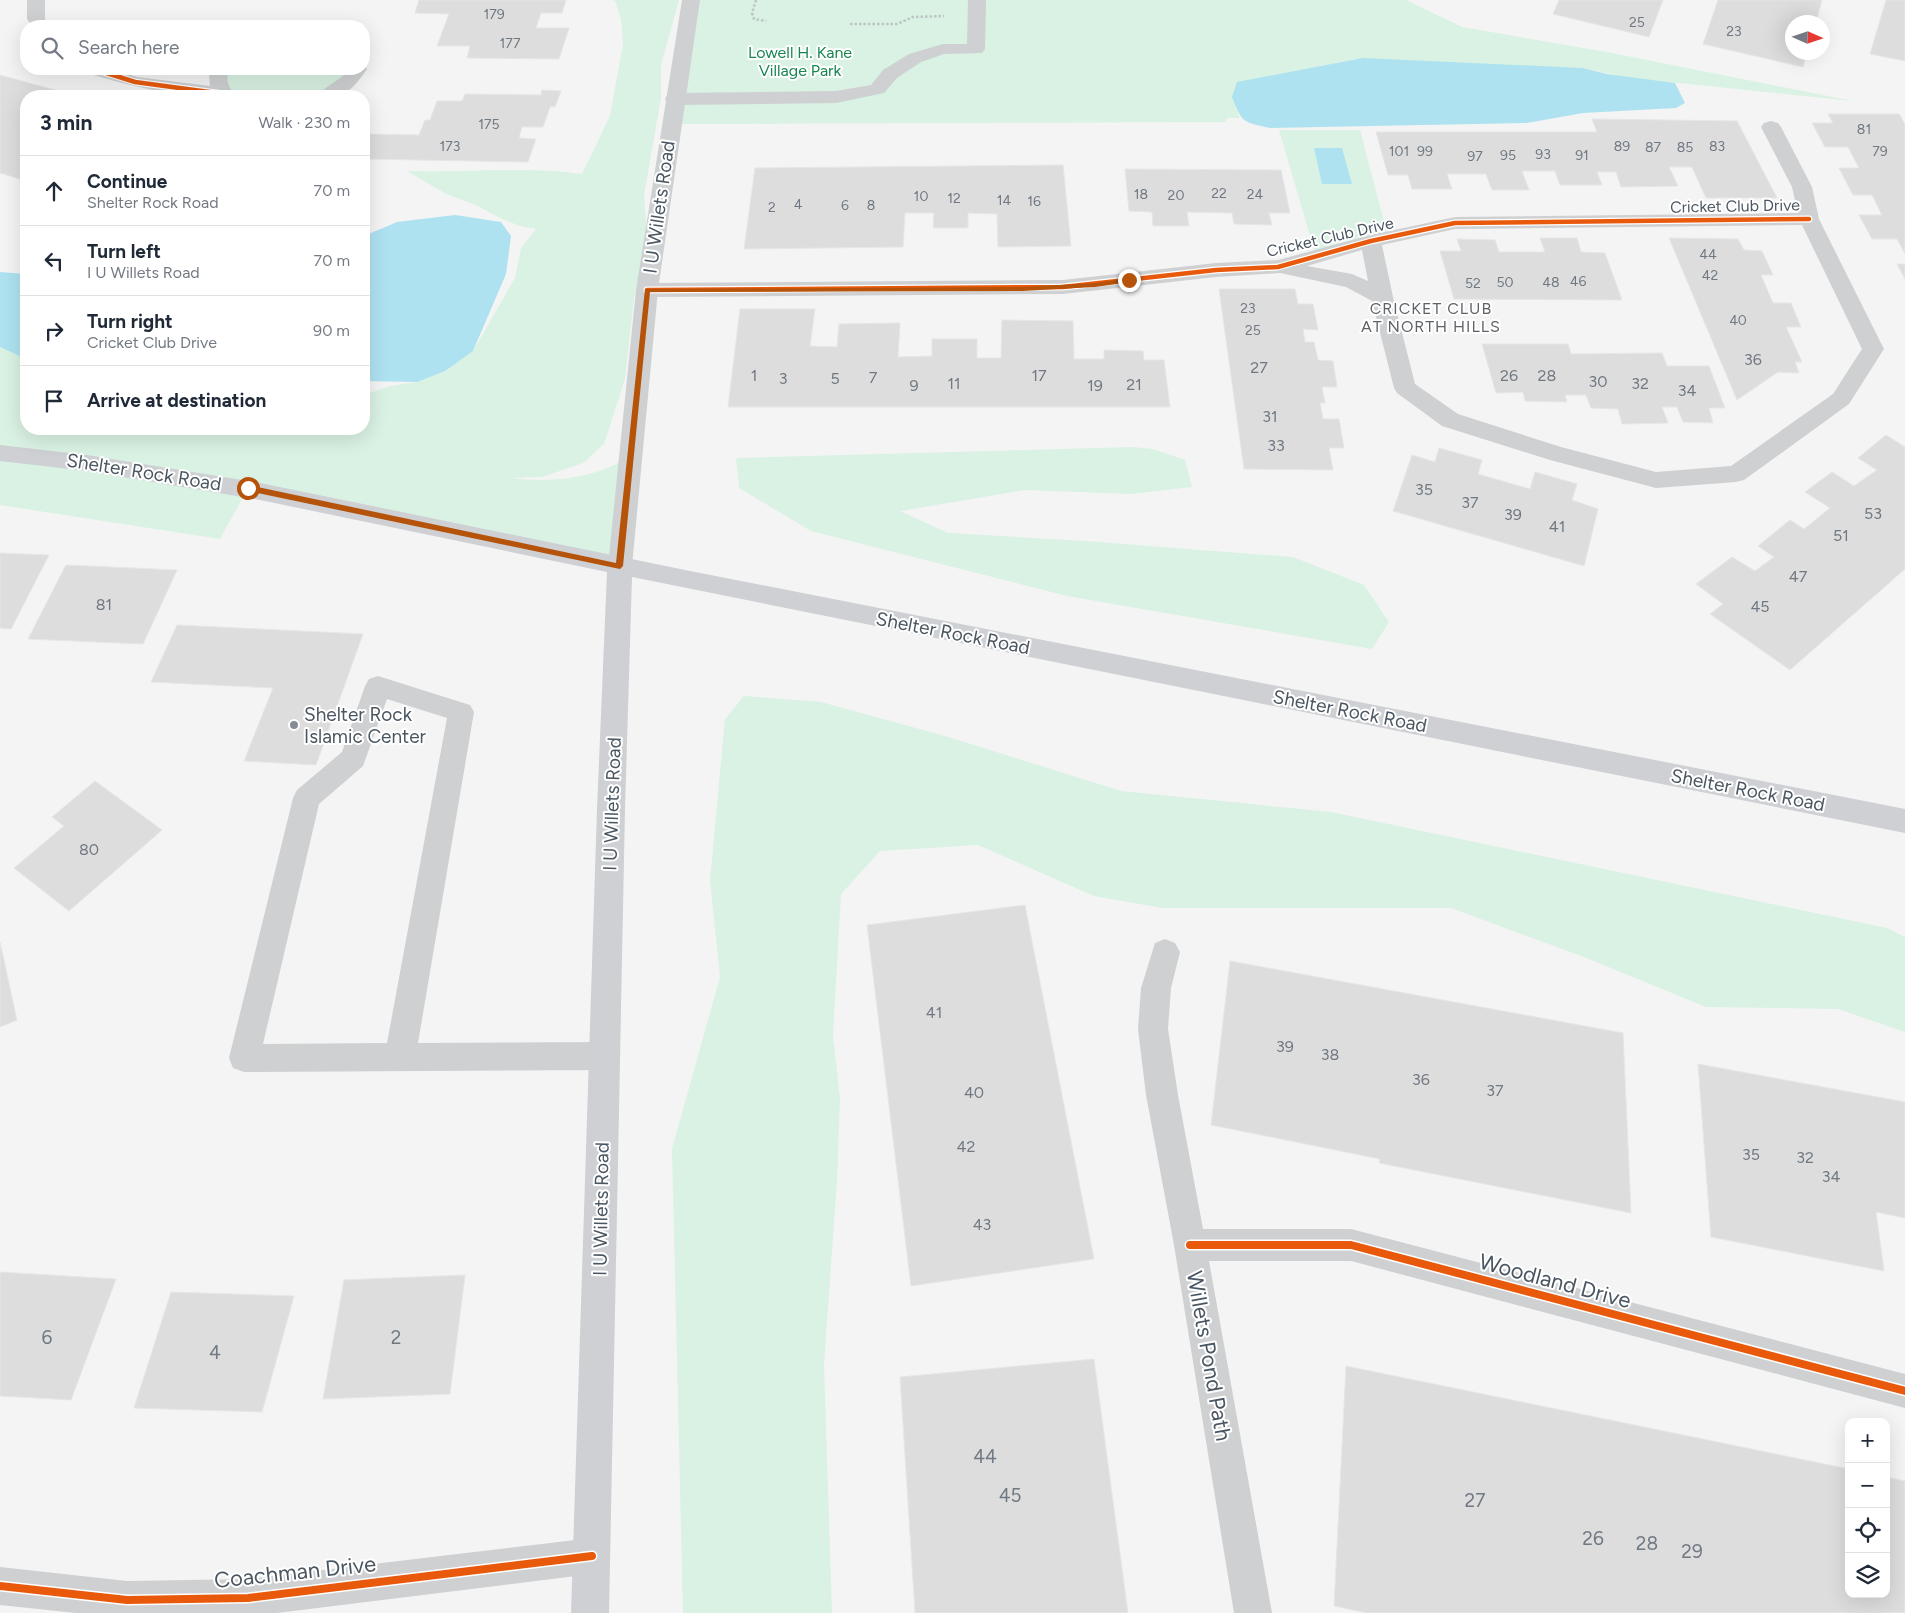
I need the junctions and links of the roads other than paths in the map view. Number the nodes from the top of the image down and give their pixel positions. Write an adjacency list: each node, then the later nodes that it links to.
1 (36, 0): 4 (street)
2 (691, 0): 11 (street, I U Willets Road)
3 (977, 8): 11 (street)
4 (37, 20)
5 (113, 75): 8 (street)
6 (218, 75): 9 (street)
7 (354, 75): 10 (street)
8 (190, 90)
9 (222, 90)
10 (336, 90)
11 (674, 99): 16 (street, I U Willets Road)
12 (1771, 127): 13 (street, Cricket Club Drive)
13 (1809, 219): 14 (street, Cricket Club Drive); 17 (street, Cricket Club Drive)
14 (1371, 241): 15 (street, Cricket Club Drive); 17 (street, Cricket Club Drive)
15 (1278, 267): 16 (street, Cricket Club Drive); 17 (street, Cricket Club Drive)
16 (647, 290): 19 (street, I U Willets Road)
17 (1382, 297)
18 (0, 453): 19 (main road, Shelter Rock Road)
19 (620, 566): 20 (main road, Shelter Rock Road); 22 (main road, I U Willets Road)
20 (1905, 821)
21 (1164, 952): 24 (street, Willets Pond Path)
22 (605, 1056): 23 (street); 26 (main road, I U Willets Road)
23 (400, 1057): 23 (street)
24 (1190, 1245): 25 (street, Woodland Drive); 29 (street, Willets Pond Path)
25 (1905, 1391)
26 (592, 1556): 27 (street, Coachman Drive); 28 (main road, I U Willets Road)
27 (0, 1586)
28 (590, 1613)
29 (1253, 1613)

